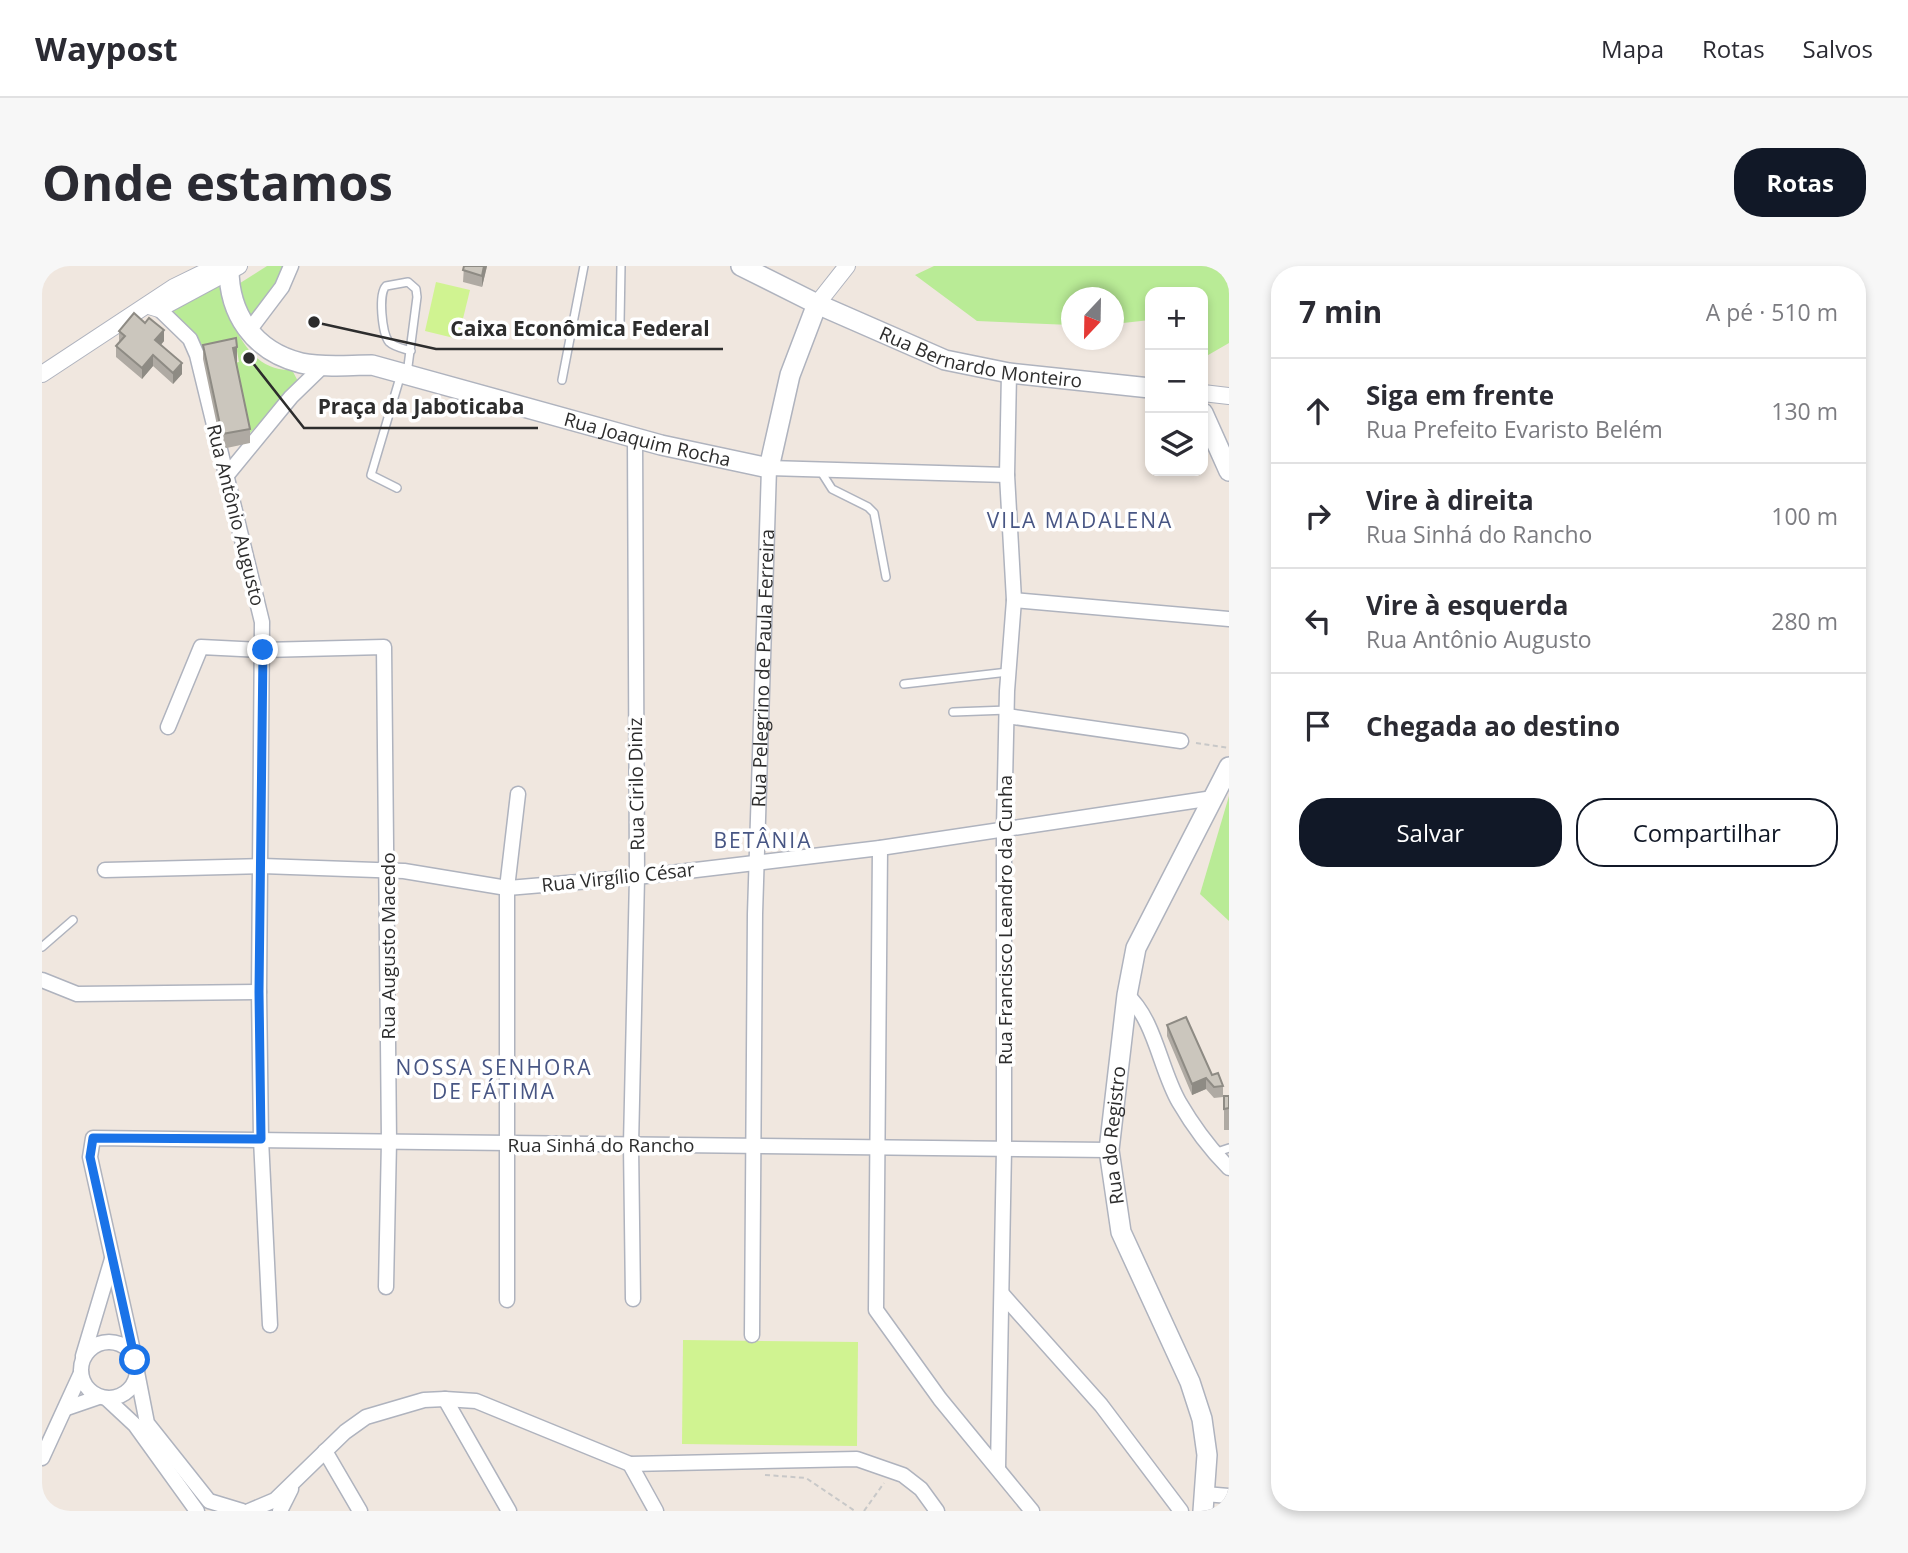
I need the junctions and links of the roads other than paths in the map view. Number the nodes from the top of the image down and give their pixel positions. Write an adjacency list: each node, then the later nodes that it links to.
1 (292, 266): 10 (street)
2 (584, 266): 17 (lane)
3 (621, 266): 9 (lane)
4 (741, 266): 7 (main road, Rua Bernardo Monteiro)
5 (847, 266): 7 (street)
6 (228, 267): 8 (street); 10 (main road, Rua Joaquim Rocha)
7 (817, 304): 14 (main road, Rua Bernardo Monteiro); 24 (main road, Rua Pelegrino de Paula Ferreira)
8 (153, 308): 15 (street); 27 (street, Rua Antônio Augusto)
9 (620, 323)
10 (248, 332): 12 (main road, Rua Joaquim Rocha)
11 (411, 351): 11 (lane); 16 (lane)
12 (302, 363): 13 (main road, Rua Joaquim Rocha); 18 (street)
13 (324, 365): 16 (main road, Rua Joaquim Rocha); 18 (street)
14 (1009, 373): 19 (main road, Rua Bernardo Monteiro); 28 (street, Rua Francisco Leandro da Cunha)
15 (42, 374)
16 (404, 374): 23 (main road, Rua Joaquim Rocha); 29 (lane)
17 (562, 380)
18 (306, 383): 27 (street)
19 (1145, 387)
20 (1208, 394): 21 (street)
21 (1229, 396)
22 (1208, 424): 26 (main road)
23 (635, 438): 24 (main road, Rua Joaquim Rocha); 49 (street, Rua Cirilo Diniz)
24 (769, 468): 25 (street, Rua Joaquim Rocha); 45 (street, Rua Pelegrino de Paula Ferreira)
25 (820, 469): 28 (street, Rua Joaquim Rocha); 30 (lane)
26 (1229, 471)
27 (227, 475): 33 (street, Rua Antônio Augusto)
28 (1007, 475): 31 (street, Rua Francisco Leandro da Cunha)
29 (397, 488)
30 (886, 577)
31 (1014, 600): 32 (street); 34 (street, Rua Francisco Leandro da Cunha)
32 (1229, 619)
33 (263, 650): 38 (street); 46 (street, Rua Antônio Augusto); 48 (street, Rua Augusto Macedo)
34 (1009, 672): 35 (lane); 37 (street, Rua Francisco Leandro da Cunha)
35 (904, 684)
36 (953, 712): 37 (lane)
37 (1008, 713): 39 (street); 43 (street, Rua Francisco Leandro da Cunha)
38 (167, 727)
39 (1181, 741)
40 (1229, 767): 42 (main road, Rua do Registro)
41 (518, 794): 50 (street)
42 (1213, 798): 43 (street, Rua Virgílio César); 55 (main road, Rua do Registro)
43 (1004, 828): 44 (street, Rua Virgílio César); 63 (street, Rua Francisco Leandro da Cunha)
44 (880, 848): 45 (street, Rua Virgílio César); 61 (street)
45 (759, 860): 49 (street, Rua Virgílio César); 60 (street, Rua Pelegrino de Paula Ferreira)
46 (261, 866): 47 (street, Rua Virgílio César); 48 (street, Rua Virgílio César); 54 (street, Rua Antônio Augusto)
47 (105, 870)
48 (388, 871): 50 (street, Rua Virgílio César); 57 (street, Rua Augusto Macedo)
49 (637, 877): 50 (street, Rua Virgílio César); 59 (street, Rua Cirilo Diniz)
50 (507, 888): 58 (street)
51 (73, 920): 52 (lane)
52 (42, 947)
53 (42, 980): 54 (street)
54 (259, 992): 56 (street, Rua Antônio Augusto)
55 (1126, 995): 64 (main road, Rua do Registro); 65 (street)
56 (261, 1139): 57 (street, Rua Sinhá do Rancho); 67 (street, Rua Sinhá do Rancho); 72 (street, Rua Antônio Augusto)
57 (390, 1141): 58 (street, Rua Sinhá do Rancho); 68 (street, Rua Augusto Macedo)
58 (508, 1145): 59 (street, Rua Sinhá do Rancho); 71 (street)
59 (631, 1145): 60 (street, Rua Sinhá do Rancho); 70 (street, Rua Cirilo Diniz)
60 (755, 1146): 61 (street, Rua Sinhá do Rancho); 73 (street, Rua Pelegrino de Paula Ferreira)
61 (879, 1148): 63 (street, Rua Sinhá do Rancho); 83 (street)
62 (1229, 1148): 65 (lane)
63 (1004, 1149): 64 (street, Rua Sinhá do Rancho); 69 (street, Rua Francisco Leandro da Cunha)
64 (1109, 1150): 86 (main road, Rua do Registro)
65 (1214, 1153): 66 (street)
66 (1229, 1168)
67 (113, 1258): 74 (street); 75 (street)
68 (386, 1287)
69 (1002, 1294): 83 (street, Rua Francisco Leandro da Cunha); 96 (street)
70 (633, 1298)
71 (507, 1300)
72 (270, 1325)
73 (752, 1335)
74 (83, 1356): 75 (street); 76 (street)
75 (136, 1366): 77 (street); 88 (street)
76 (82, 1373): 77 (street); 79 (street)
77 (103, 1397): 79 (street); 87 (street)
78 (445, 1399): 81 (street); 82 (street); 92 (street)
79 (67, 1408): 80 (street)
80 (44, 1451)
81 (325, 1451): 84 (street); 91 (street)
82 (629, 1464): 93 (street); 94 (street)
83 (998, 1468): 95 (street)
84 (294, 1481): 89 (street); 90 (street)
85 (1229, 1496): 86 (street)
86 (1204, 1503)
87 (197, 1511)
88 (242, 1511)
89 (249, 1511)
90 (280, 1511)
91 (360, 1511)
92 (509, 1511)
93 (656, 1511)
94 (937, 1511)
95 (1032, 1511)
96 (1181, 1511)

